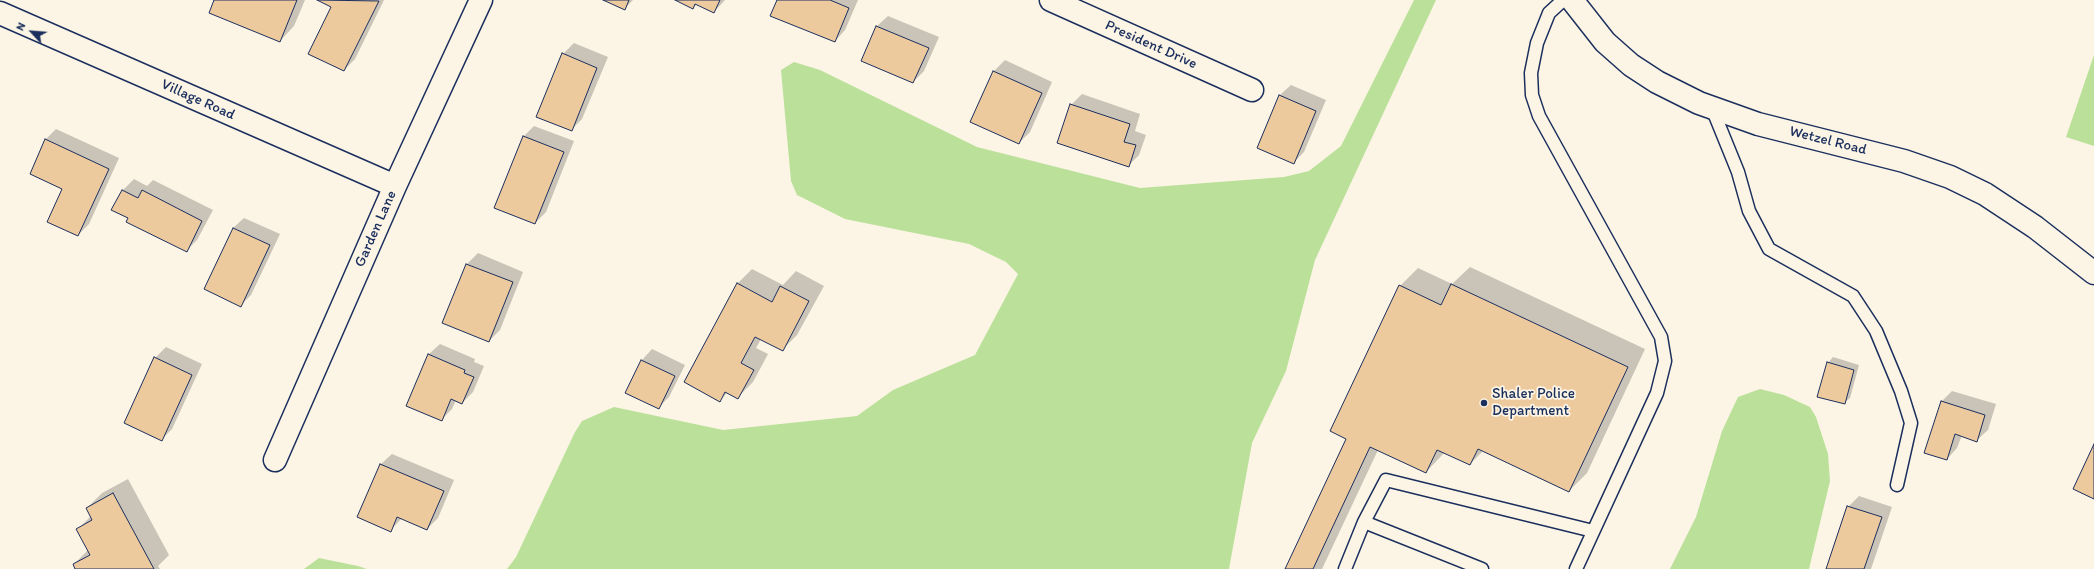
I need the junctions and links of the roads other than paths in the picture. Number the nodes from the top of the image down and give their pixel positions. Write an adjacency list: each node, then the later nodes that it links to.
1 (481, 0): 8 (street, Garden Lane)
2 (1051, 0): 6 (street, President Drive)
3 (1563, 0): 13 (lane)
4 (1572, 0): 7 (street, Wetzel Road)
5 (0, 13): 8 (street, Village Road)
6 (1252, 90)
7 (1712, 108): 9 (street, Wetzel Road); 11 (lane)
8 (395, 186): 10 (street, Garden Lane)
9 (2094, 273)
10 (275, 460)
11 (1897, 485)
12 (1364, 522): 13 (lane); 14 (lane); 15 (lane)
13 (1592, 531): 16 (lane)
14 (1345, 569)
15 (1482, 569)
16 (1576, 569)

